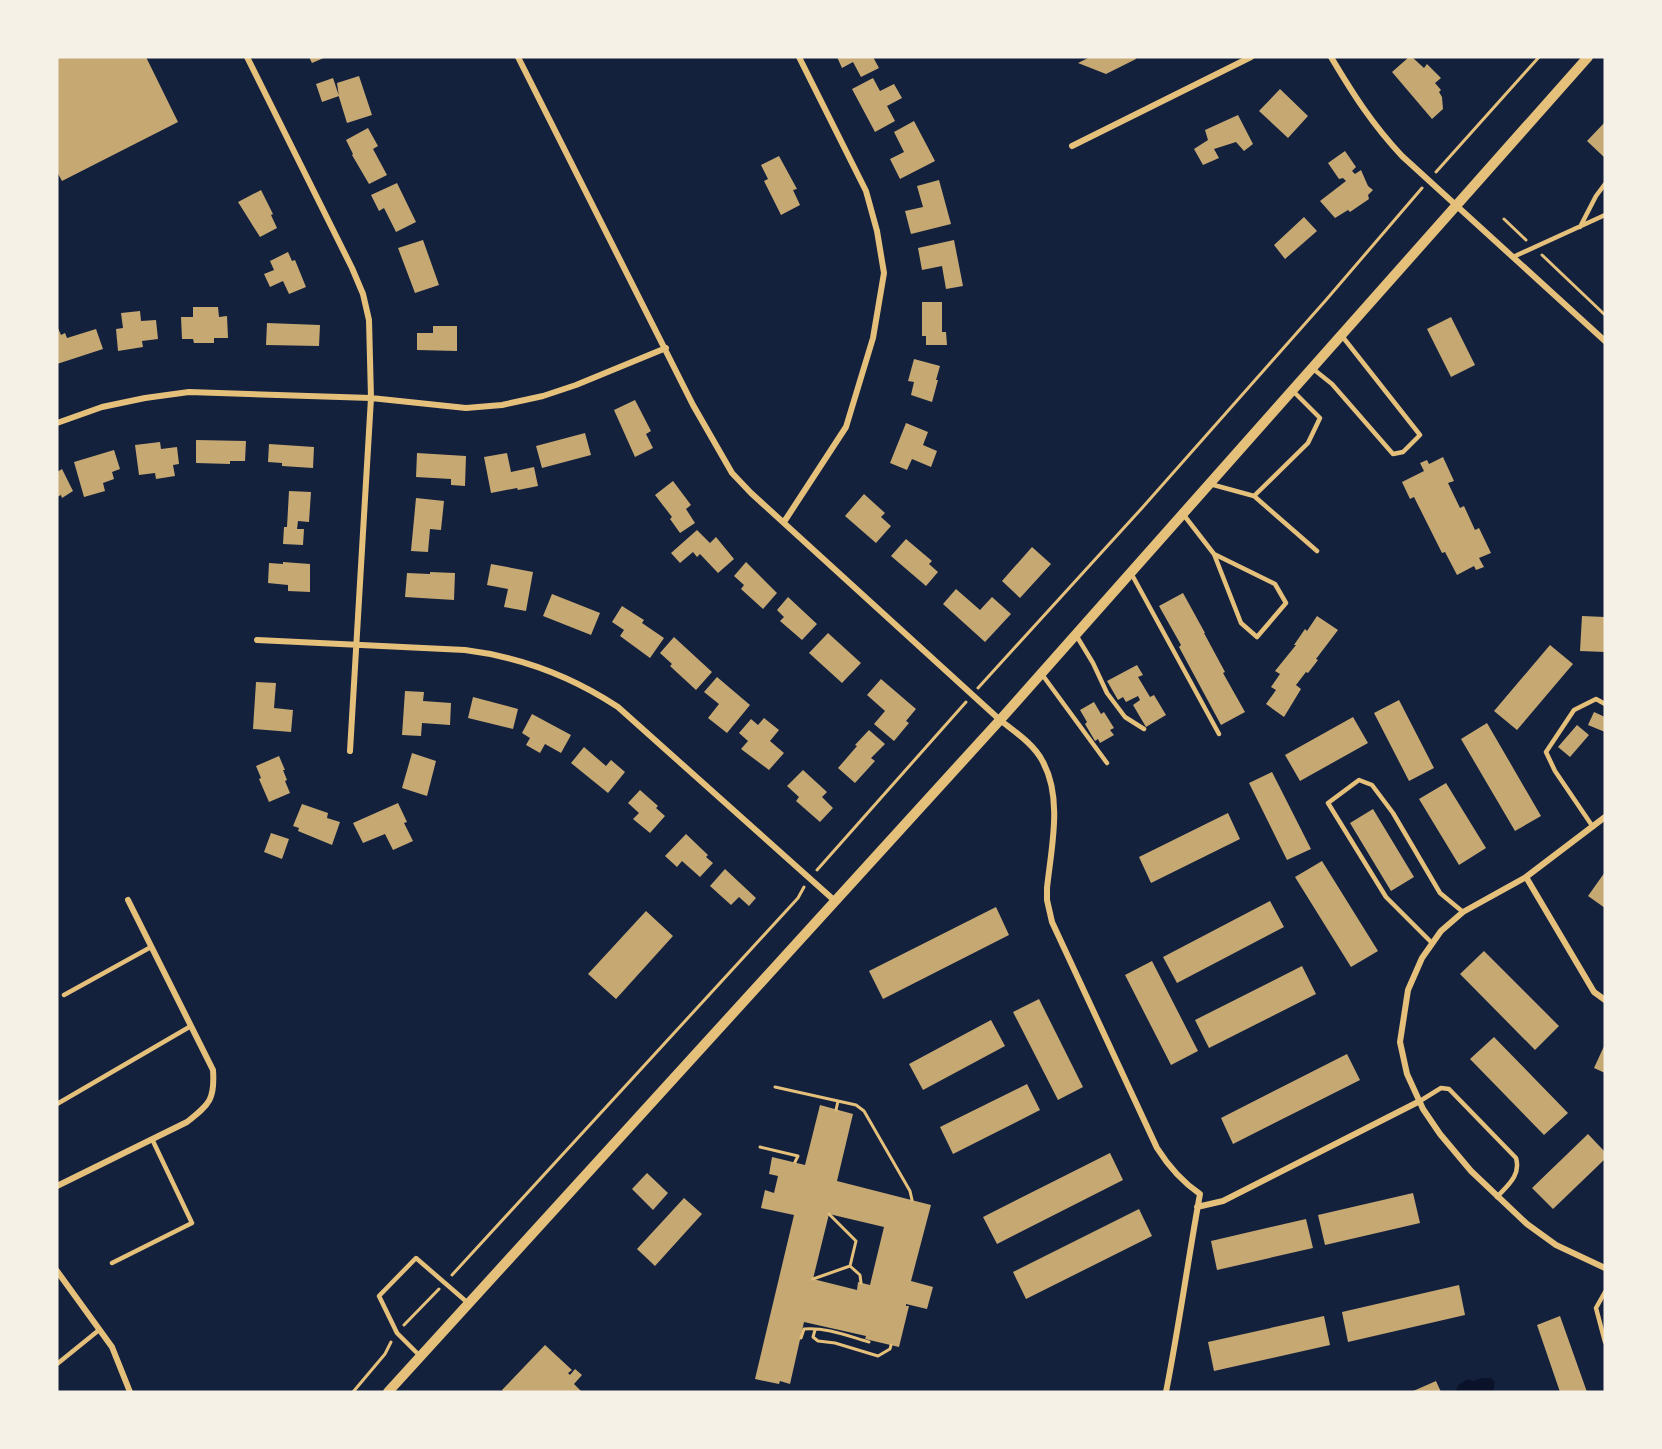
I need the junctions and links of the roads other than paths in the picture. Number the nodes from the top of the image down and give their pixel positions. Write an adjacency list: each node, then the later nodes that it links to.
1 (248, 57): 18 (street)
2 (518, 57): 15 (street)
3 (799, 57): 23 (street)
4 (1251, 57): 7 (street)
5 (1331, 57): 9 (street)
6 (1588, 57): 9 (street)
7 (1072, 146)
8 (1605, 184): 11 (lane)
9 (1455, 205): 12 (street); 13 (street)
10 (1605, 215): 11 (lane)
11 (1580, 227): 12 (lane)
12 (1514, 257): 14 (street)
13 (1341, 334): 16 (street); 16 (lane)
14 (1605, 341)
15 (666, 348): 18 (street); 23 (street)
16 (1312, 368): 17 (street)
17 (1292, 390): 20 (street); 21 (lane)
18 (371, 398): 19 (street); 29 (street)
19 (57, 423)
20 (1209, 484): 21 (lane); 22 (street)
21 (1254, 496): 24 (lane)
22 (1183, 514): 25 (lane); 26 (street)
23 (784, 522): 32 (street)
24 (1317, 551)
25 (1214, 554): 25 (lane)
26 (1131, 573): 27 (street); 34 (lane)
27 (1076, 635): 30 (street); 33 (lane)
28 (257, 640): 29 (street)
29 (356, 645): 35 (street); 41 (street)
30 (1041, 673): 32 (street); 36 (lane)
31 (1605, 704): 38 (lane)
32 (1000, 720): 41 (street); 53 (street)
33 (1144, 729)
34 (1219, 734)
35 (350, 751)
36 (1107, 763)
37 (1605, 817): 38 (street)
38 (1593, 826): 39 (street)
39 (1526, 877): 42 (street); 46 (street)
40 (128, 900): 44 (street)
41 (835, 901): 58 (street)
42 (1463, 912): 43 (street); 43 (lane)
43 (1432, 943): 48 (street)
44 (151, 947): 45 (lane); 47 (street)
45 (64, 995)
46 (1605, 1000)
47 (191, 1026): 49 (lane); 50 (street)
48 (1420, 1101): 52 (street); 52 (lane); 53 (street)
49 (57, 1104)
50 (152, 1139): 51 (street); 54 (lane)
51 (57, 1186)
52 (1497, 1197): 55 (street)
53 (1197, 1207): 65 (street)
54 (112, 1263)
55 (1605, 1268)
56 (58, 1275): 59 (street)
57 (1605, 1292): 60 (lane)
58 (468, 1303): 61 (street); 61 (lane)
59 (99, 1330): 62 (lane); 63 (street)
60 (1605, 1342)
61 (419, 1356): 64 (street)
62 (57, 1364)
63 (130, 1392)
64 (388, 1392)
65 (1166, 1392)

